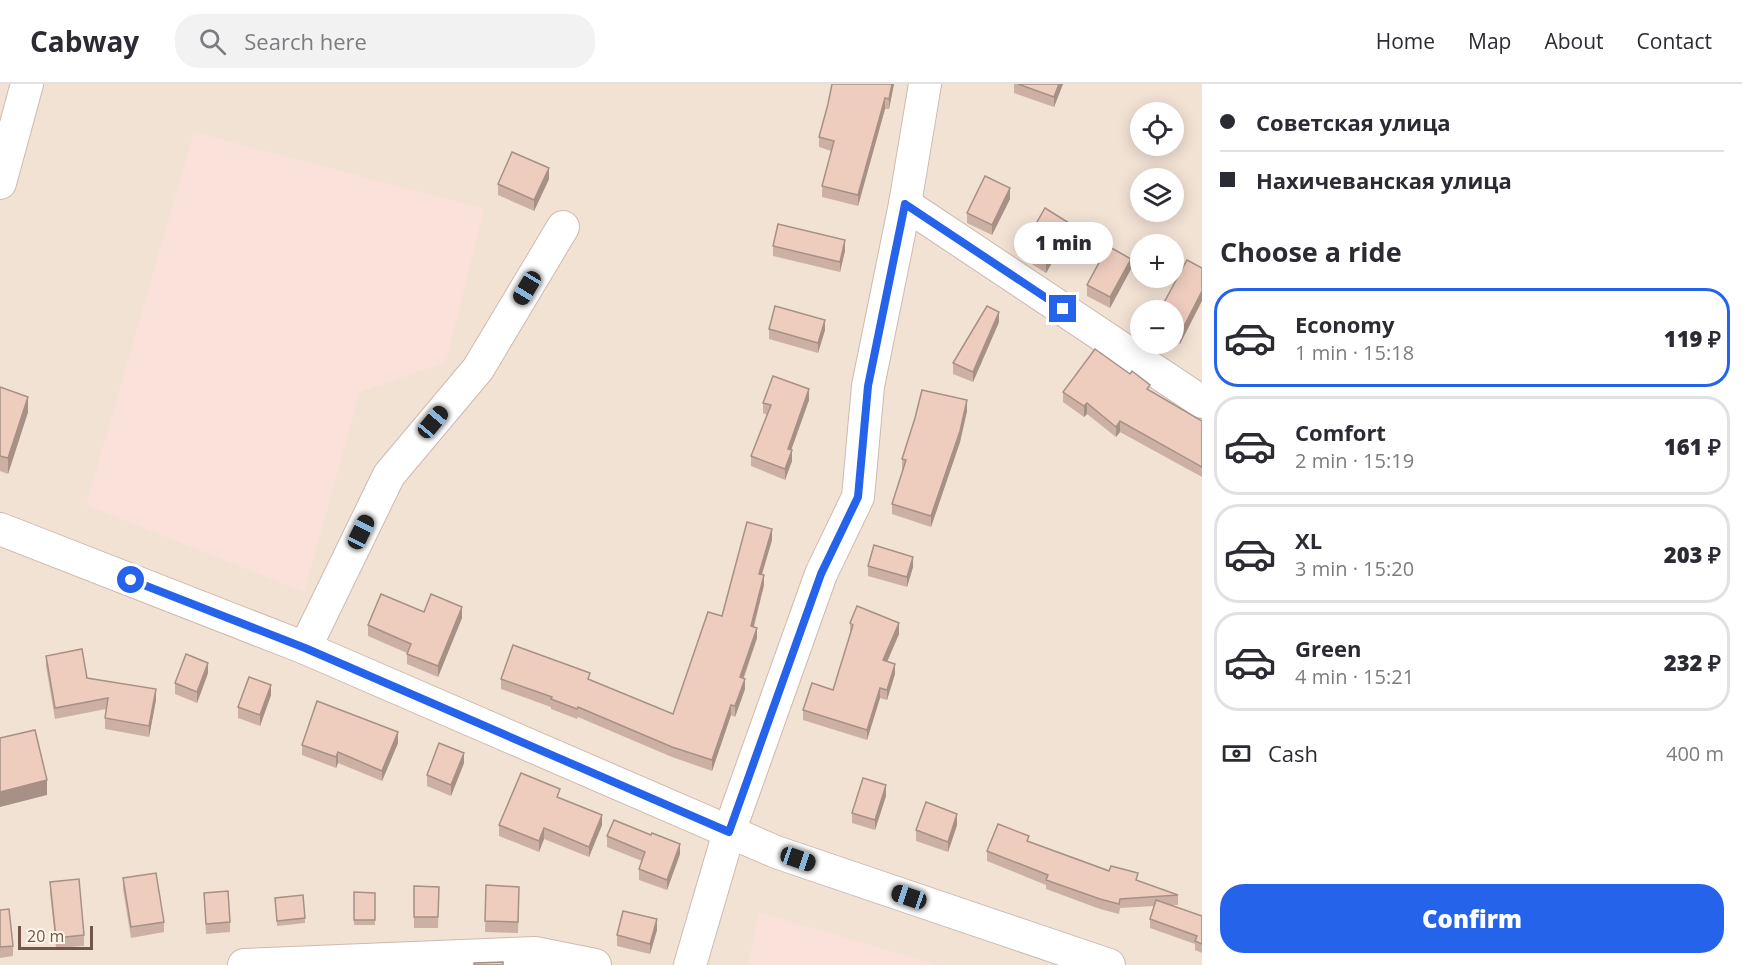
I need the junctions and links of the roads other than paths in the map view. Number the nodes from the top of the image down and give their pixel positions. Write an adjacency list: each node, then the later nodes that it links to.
1 (27, 84): 3 (street)
2 (925, 84): 4 (street)
3 (0, 183)
4 (905, 204): 6 (street); 9 (street)
5 (563, 227): 8 (street)
6 (1202, 402)
7 (0, 529): 8 (street)
8 (305, 648): 9 (street)
9 (729, 832): 12 (street); 13 (street)
10 (244, 965): 11 (street)
11 (595, 965)
12 (690, 965)
13 (1109, 965)

